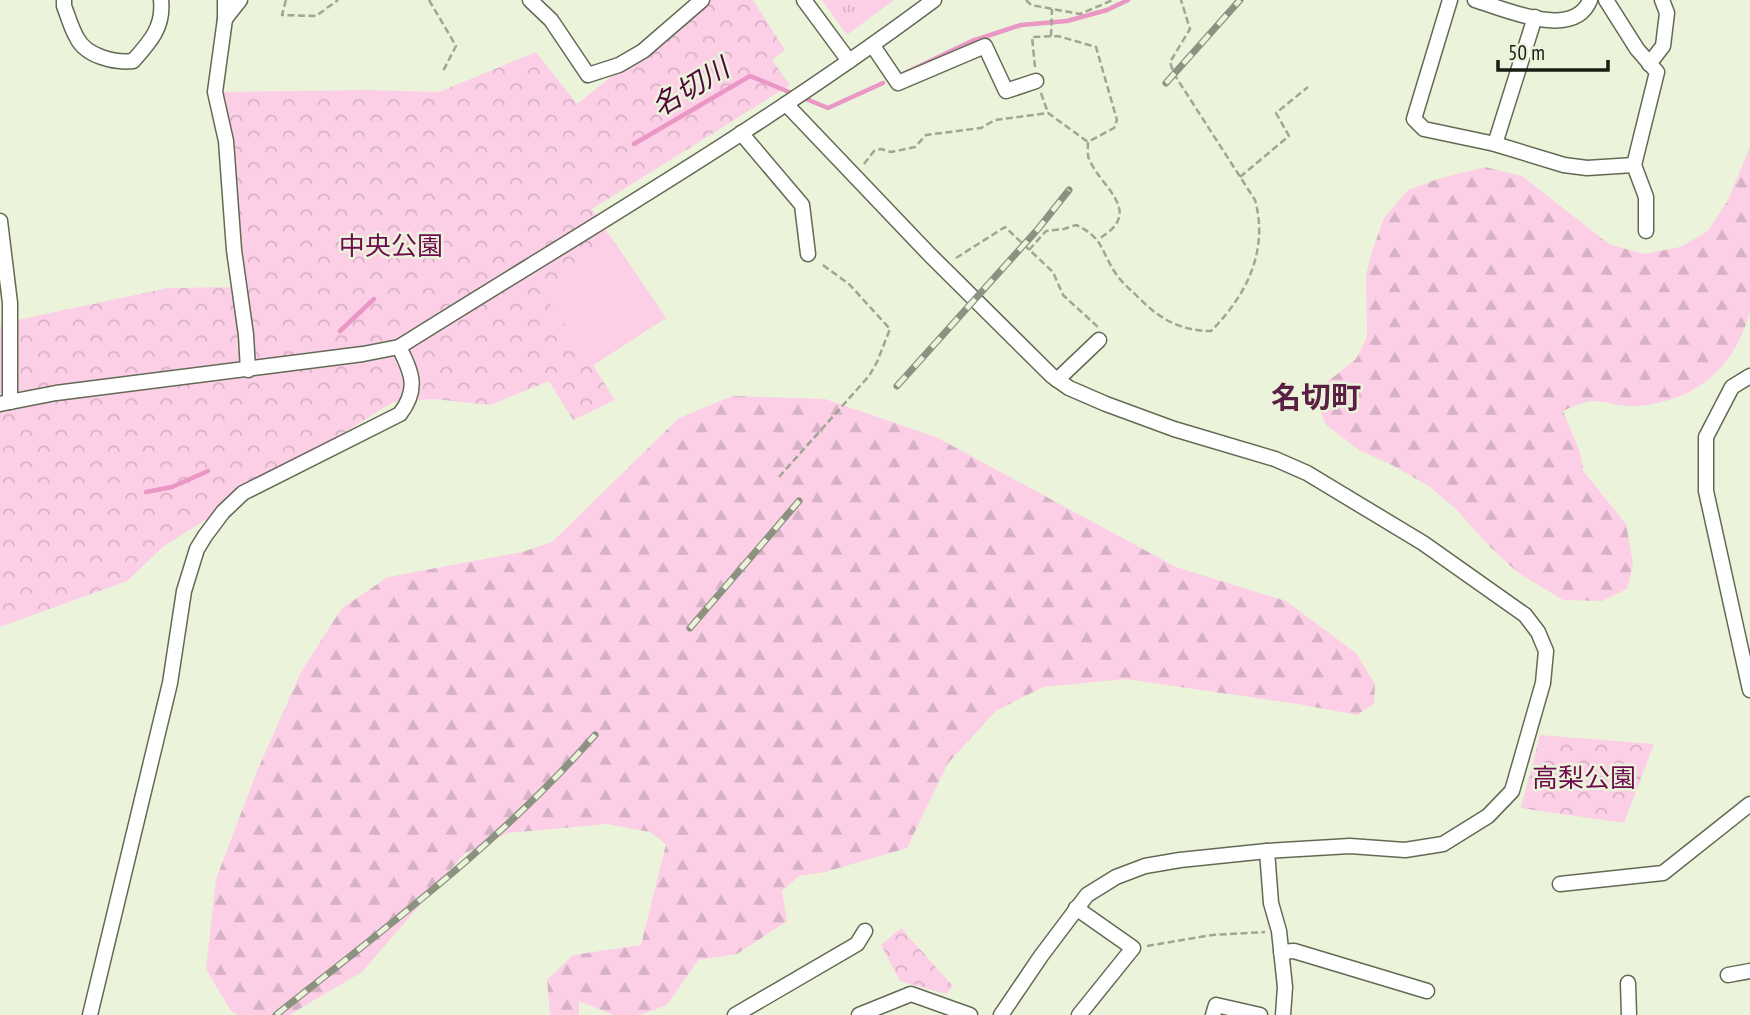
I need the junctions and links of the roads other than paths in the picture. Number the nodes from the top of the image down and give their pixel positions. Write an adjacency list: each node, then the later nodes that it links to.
1 (64, 0): 2 (street)
2 (161, 0)
3 (225, 0): 15 (street)
4 (240, 0): 15 (street)
5 (530, 0): 6 (street)
6 (702, 0)
7 (804, 0): 17 (street)
8 (934, 0): 16 (street)
9 (1450, 0): 22 (street)
10 (1475, 0): 14 (street)
11 (1590, 0): 14 (street)
12 (1606, 0): 18 (street)
13 (1662, 0): 18 (street)
14 (1535, 18): 22 (street)
15 (225, 19): 29 (street)
16 (873, 46): 17 (street); 19 (street)
17 (849, 61): 20 (street)
18 (1649, 64): 23 (street)
19 (1036, 80)
20 (788, 103): 21 (street); 31 (street)
21 (741, 133): 26 (street); 28 (street)
22 (1495, 144): 23 (street)
23 (1634, 164): 25 (street)
24 (0, 220): 32 (street)
25 (1646, 231)
26 (808, 254)
27 (1099, 340): 31 (street)
28 (399, 347): 29 (street); 44 (street)
29 (248, 370): 32 (street)
30 (1750, 376): 33 (street)
31 (1057, 380): 35 (street)
32 (5, 403)
33 (1750, 690)
34 (1750, 804): 36 (street)
35 (1266, 851): 37 (street); 39 (street)
36 (1560, 884)
37 (1076, 908): 48 (street); 49 (street)
38 (865, 932): 45 (street)
39 (1281, 952): 43 (street); 52 (street)
40 (1750, 971): 41 (street)
41 (1728, 975)
42 (1628, 983): 53 (street)
43 (1427, 990)
44 (90, 1015)
45 (735, 1015)
46 (859, 1015): 47 (street)
47 (970, 1015)
48 (1001, 1015)
49 (1079, 1015)
50 (1213, 1015): 51 (street)
51 (1260, 1015)
52 (1283, 1015)
53 (1629, 1015)

